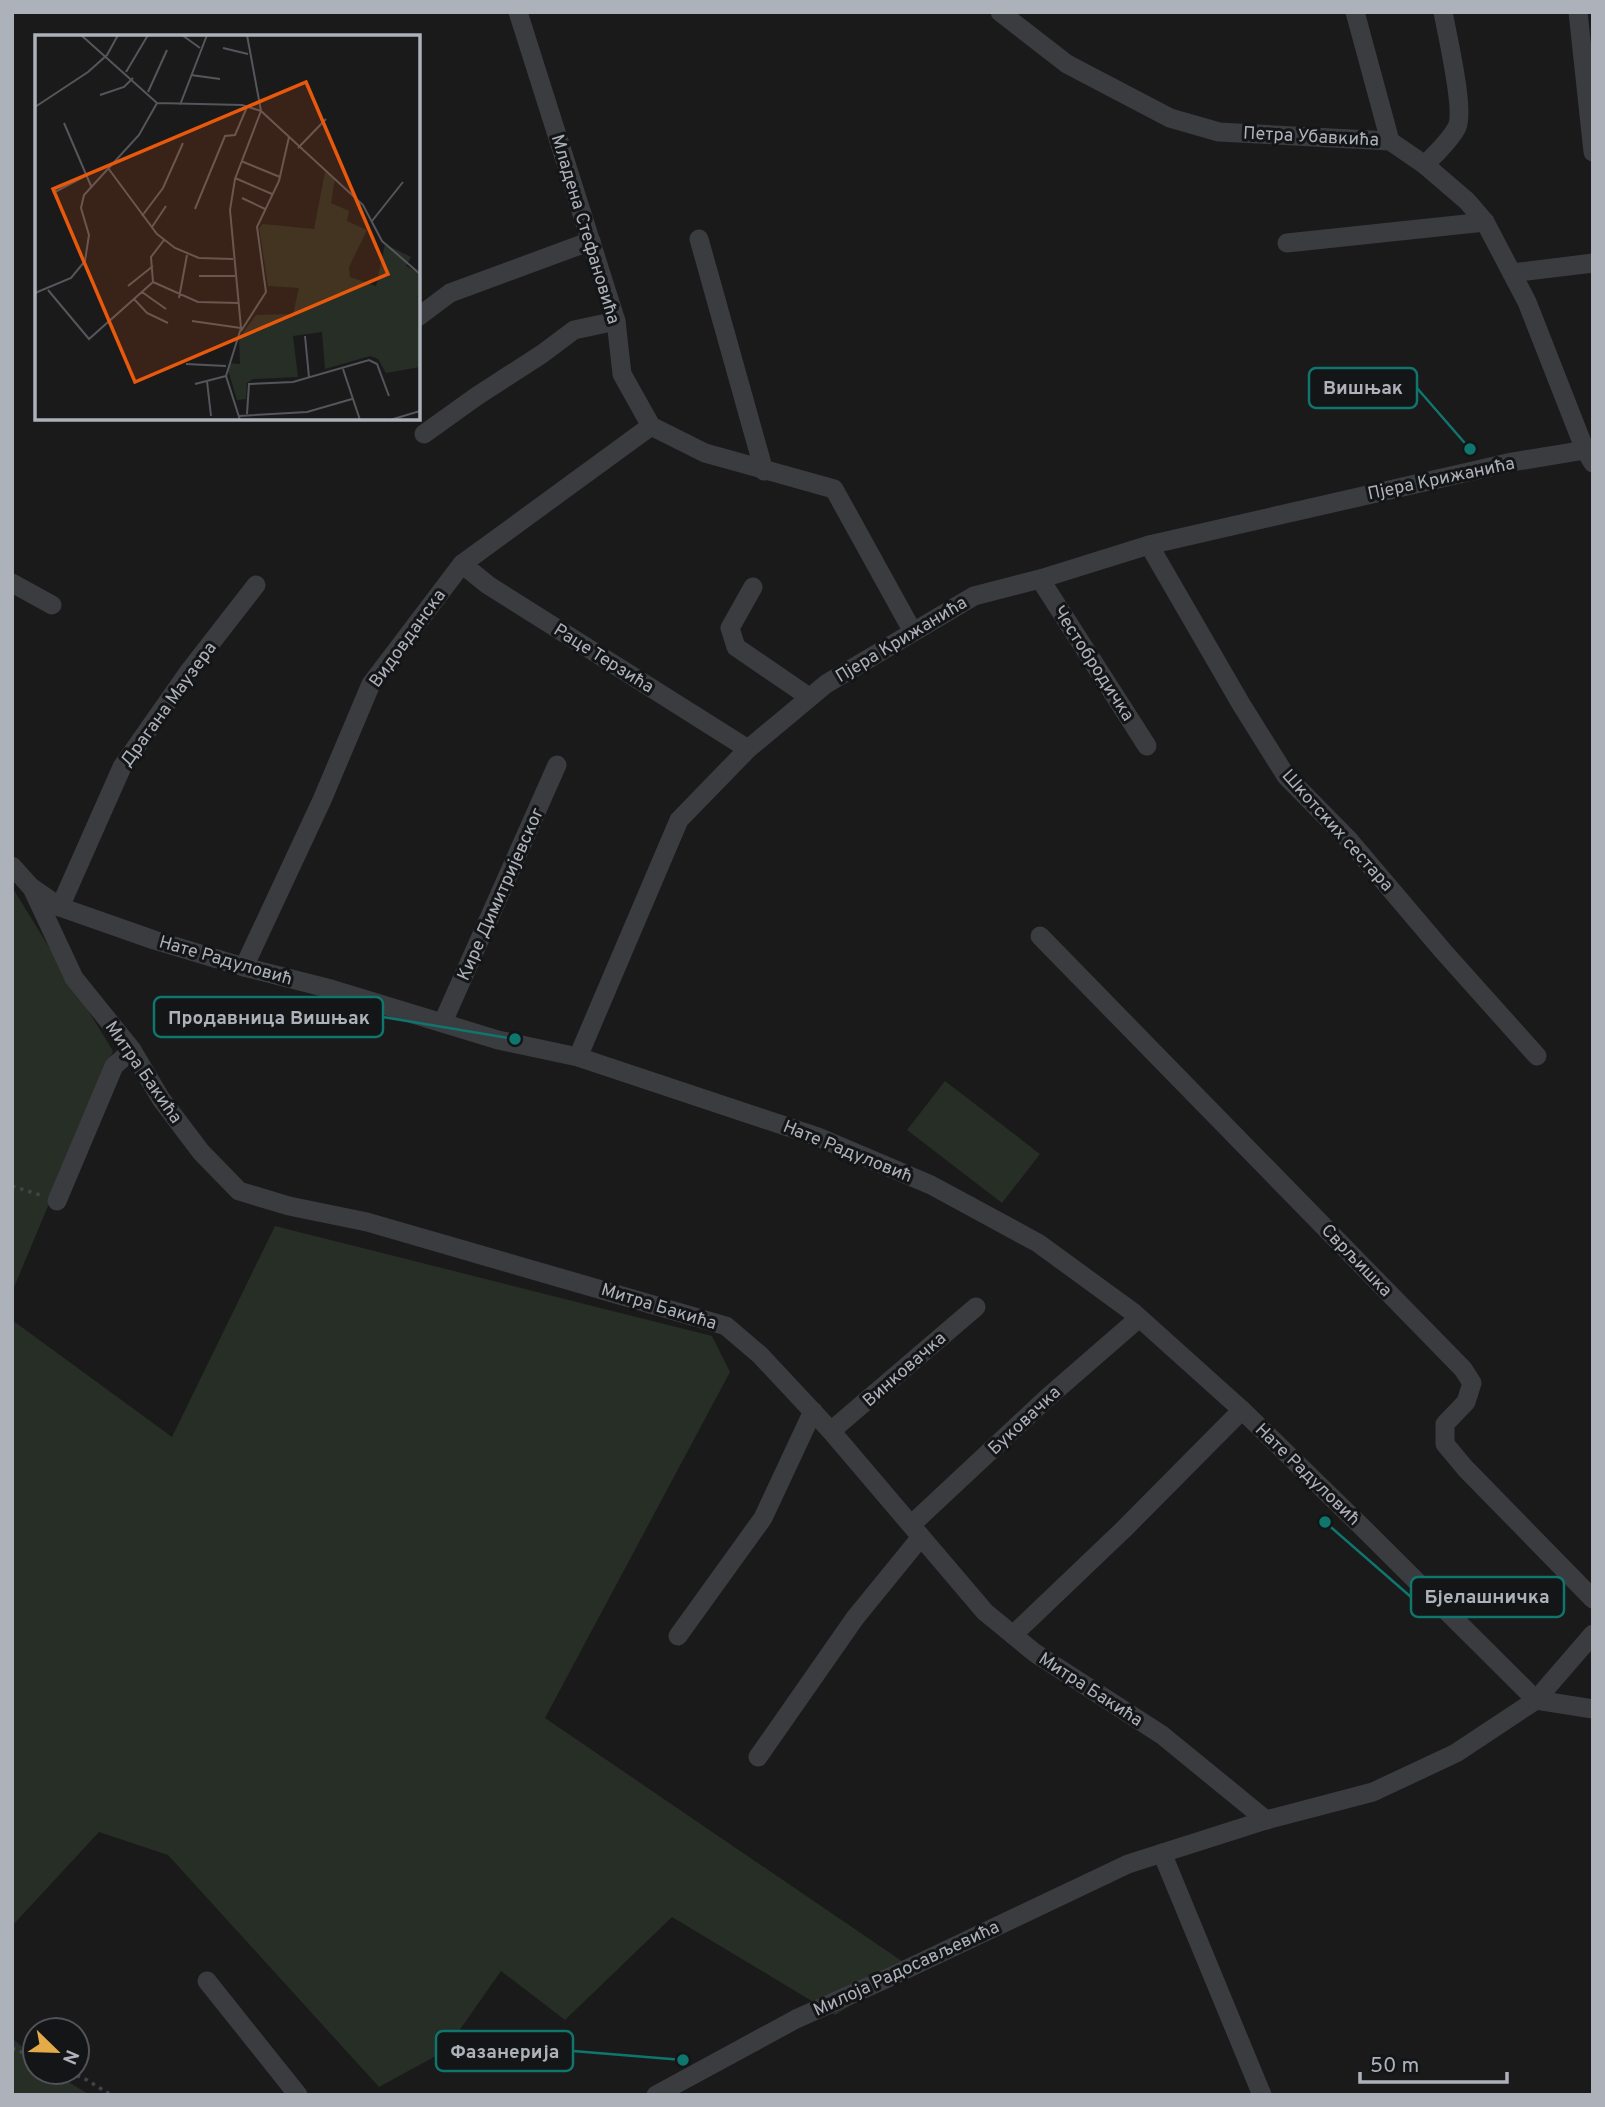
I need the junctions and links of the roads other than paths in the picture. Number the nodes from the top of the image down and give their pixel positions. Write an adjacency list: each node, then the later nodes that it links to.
1 (518, 12): 11 (street, Младена Стефановића)
2 (1000, 12): 6 (street, Петра Убавкића)
3 (1355, 12): 6 (street)
4 (1443, 12): 8 (street)
5 (1578, 12): 7 (street)
6 (1390, 141): 8 (street, Петра Убавкића)
7 (1593, 152)
8 (1425, 165): 9 (street, Петра Убавкића)
9 (1485, 222): 12 (street); 14 (street, Петра Убавкића)
10 (698, 239): 20 (street)
11 (592, 241): 15 (street); 16 (street, Младена Стефановића)
12 (1287, 243)
13 (1593, 263): 14 (street)
14 (1512, 273): 19 (street, Петра Убавкића)
15 (420, 316)
16 (616, 321): 17 (street, Младена Стефановића); 18 (street)
17 (651, 426): 20 (street); 22 (street, Видовданска)
18 (424, 434)
19 (1589, 456): 21 (street, Пјера Крижанића)
20 (764, 471): 28 (street)
21 (1149, 545): 23 (street, Пјера Крижанића); 40 (street, Шкотских сестара)
22 (463, 564): 31 (street, Раце Терзића); 37 (street, Видовданска)
23 (1040, 579): 28 (street, Пјера Крижанића); 30 (street, Честобродичка)
24 (12, 583): 27 (street)
25 (256, 585): 35 (street, Драгана Маузера)
26 (753, 587): 29 (street)
27 (52, 605)
28 (913, 632): 29 (street, Пјера Крижанића)
29 (809, 697): 31 (street, Пјера Крижанића)
30 (1147, 747)
31 (748, 749): 41 (street, Пјера Крижанића)
32 (556, 765): 38 (street, Кире Димитријевског)
33 (12, 866): 34 (street, Нате Радуловић)
34 (31, 887): 35 (street, Нате Радуловић); 39 (street, Митра Бакића)
35 (60, 907): 37 (street, Нате Радуловић)
36 (1040, 936): 49 (street, Сврљишка)
37 (244, 967): 38 (street, Нате Радуловић)
38 (443, 1023): 41 (street, Нате Радуловић)
39 (132, 1050): 42 (street); 46 (street, Митра Бакића)
40 (1537, 1056)
41 (578, 1057): 44 (street, Нате Радуловић)
42 (57, 1201)
43 (976, 1307): 47 (street, Винковачка)
44 (1139, 1318): 45 (street, Нате Радуловић); 48 (street, Буковачка)
45 (1242, 1410): 51 (street); 53 (street, Нате Радуловић)
46 (813, 1411): 47 (street, Митра Бакића); 52 (street)
47 (831, 1431): 48 (street, Митра Бакића)
48 (916, 1531): 51 (street, Митра Бакића); 55 (street, Буковачка)
49 (1593, 1600)
50 (1593, 1634): 53 (street, Милоја Радосављевића)
51 (1013, 1635): 56 (street, Митра Бакића)
52 (678, 1636)
53 (1536, 1700): 54 (street); 56 (street, Милоја Радосављевића)
54 (1593, 1709)
55 (758, 1757)
56 (1266, 1820): 57 (street, Милоја Радосављевића)
57 (1162, 1853): 60 (street, Милоја Радосављевића); 61 (street)
58 (207, 1981): 59 (street)
59 (298, 2095)
60 (656, 2095)
61 (1262, 2095)

